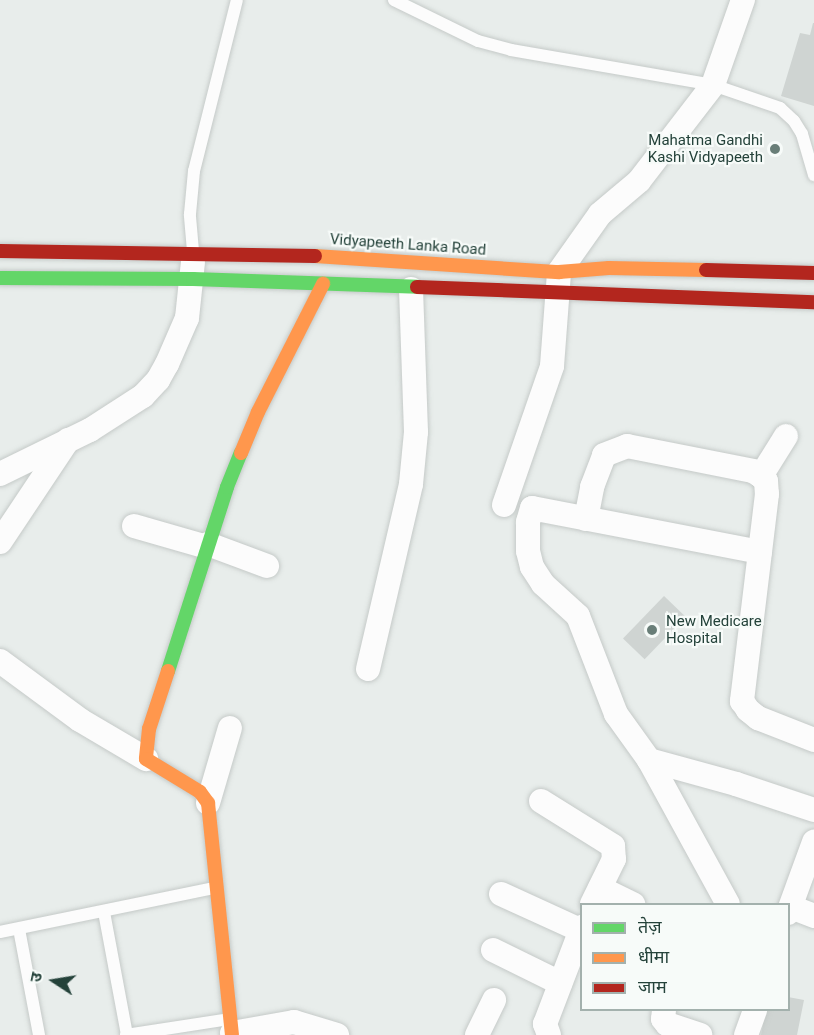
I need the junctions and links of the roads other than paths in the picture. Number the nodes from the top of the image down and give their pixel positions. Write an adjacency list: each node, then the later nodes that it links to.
1 (237, 0): 7 (lane)
2 (394, 0): 4 (lane)
3 (743, 0): 4 (street)
4 (713, 85): 5 (lane); 11 (street)
5 (814, 175)
6 (0, 251): 7 (main road, Vidyapeeth Lanka Road)
7 (193, 252): 10 (street); 11 (main road, Vidyapeeth Lanka Road)
8 (814, 273): 11 (main road, Vidyapeeth Lanka Road)
9 (0, 278): 10 (main road, Vidyapeeth Lanka Road)
10 (193, 279): 12 (main road, Vidyapeeth Lanka Road); 16 (street)
11 (559, 282): 13 (main road, Vidyapeeth Lanka Road); 14 (main road, Vidyapeeth Lanka Road); 19 (street)
12 (323, 284): 13 (main road, Vidyapeeth Lanka Road); 23 (main road)
13 (411, 289): 26 (street)
14 (814, 302)
15 (786, 436): 18 (street)
16 (68, 440): 17 (street); 22 (street)
17 (0, 474)
18 (761, 476): 20 (street); 24 (street)
19 (504, 505)
20 (586, 519): 24 (street); 31 (street)
21 (134, 526): 23 (street)
22 (0, 542)
23 (208, 545): 25 (street); 30 (main road)
24 (760, 552): 29 (street)
25 (267, 566)
26 (369, 669)
27 (3, 671): 30 (street)
28 (230, 728): 33 (street)
29 (814, 740)
30 (146, 759): 33 (main road)
31 (649, 760): 34 (street); 40 (street)
32 (542, 801): 38 (street)
33 (208, 803): 36 (main road)
34 (814, 810)
35 (814, 842): 41 (street)
36 (216, 887): 42 (lane); 53 (main road)
37 (501, 894): 45 (street)
38 (596, 896): 39 (street)
39 (628, 903)
40 (727, 903)
41 (790, 910): 43 (street)
42 (104, 912): 44 (lane); 55 (lane)
43 (814, 916)
44 (19, 929): 46 (lane); 54 (lane)
45 (580, 929)
46 (0, 932)
47 (580, 932): 49 (street)
48 (493, 950): 49 (street)
49 (560, 983): 58 (street)
50 (494, 1000): 57 (street)
51 (664, 1011): 59 (street)
52 (755, 1011): 60 (street)
53 (231, 1029): 55 (lane); 56 (street)
54 (39, 1035)
55 (127, 1035)
56 (337, 1035)
57 (477, 1035)
58 (549, 1035)
59 (700, 1035)
60 (746, 1035)

